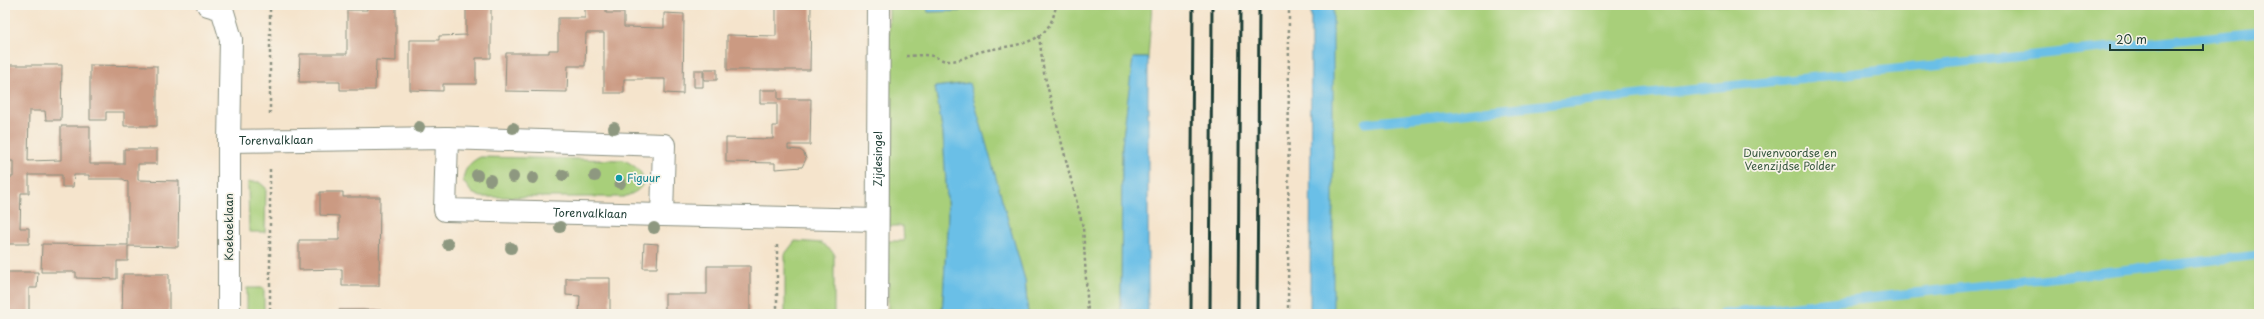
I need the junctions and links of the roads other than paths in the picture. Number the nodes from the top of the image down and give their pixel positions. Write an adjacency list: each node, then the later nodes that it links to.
1 (208, 5): 4 (street, Torenvalklaan)
2 (879, 5): 6 (street, Zijdesingel)
3 (447, 138): 4 (street, Torenvalklaan); 5 (street, Torenvalklaan); 5 (street, Torenvalklaan)
4 (230, 140): 7 (street, Koekoeklaan)
5 (662, 215): 6 (street, Torenvalklaan)
6 (877, 220): 8 (street, Zijdesingel)
7 (229, 314)
8 (877, 314)

